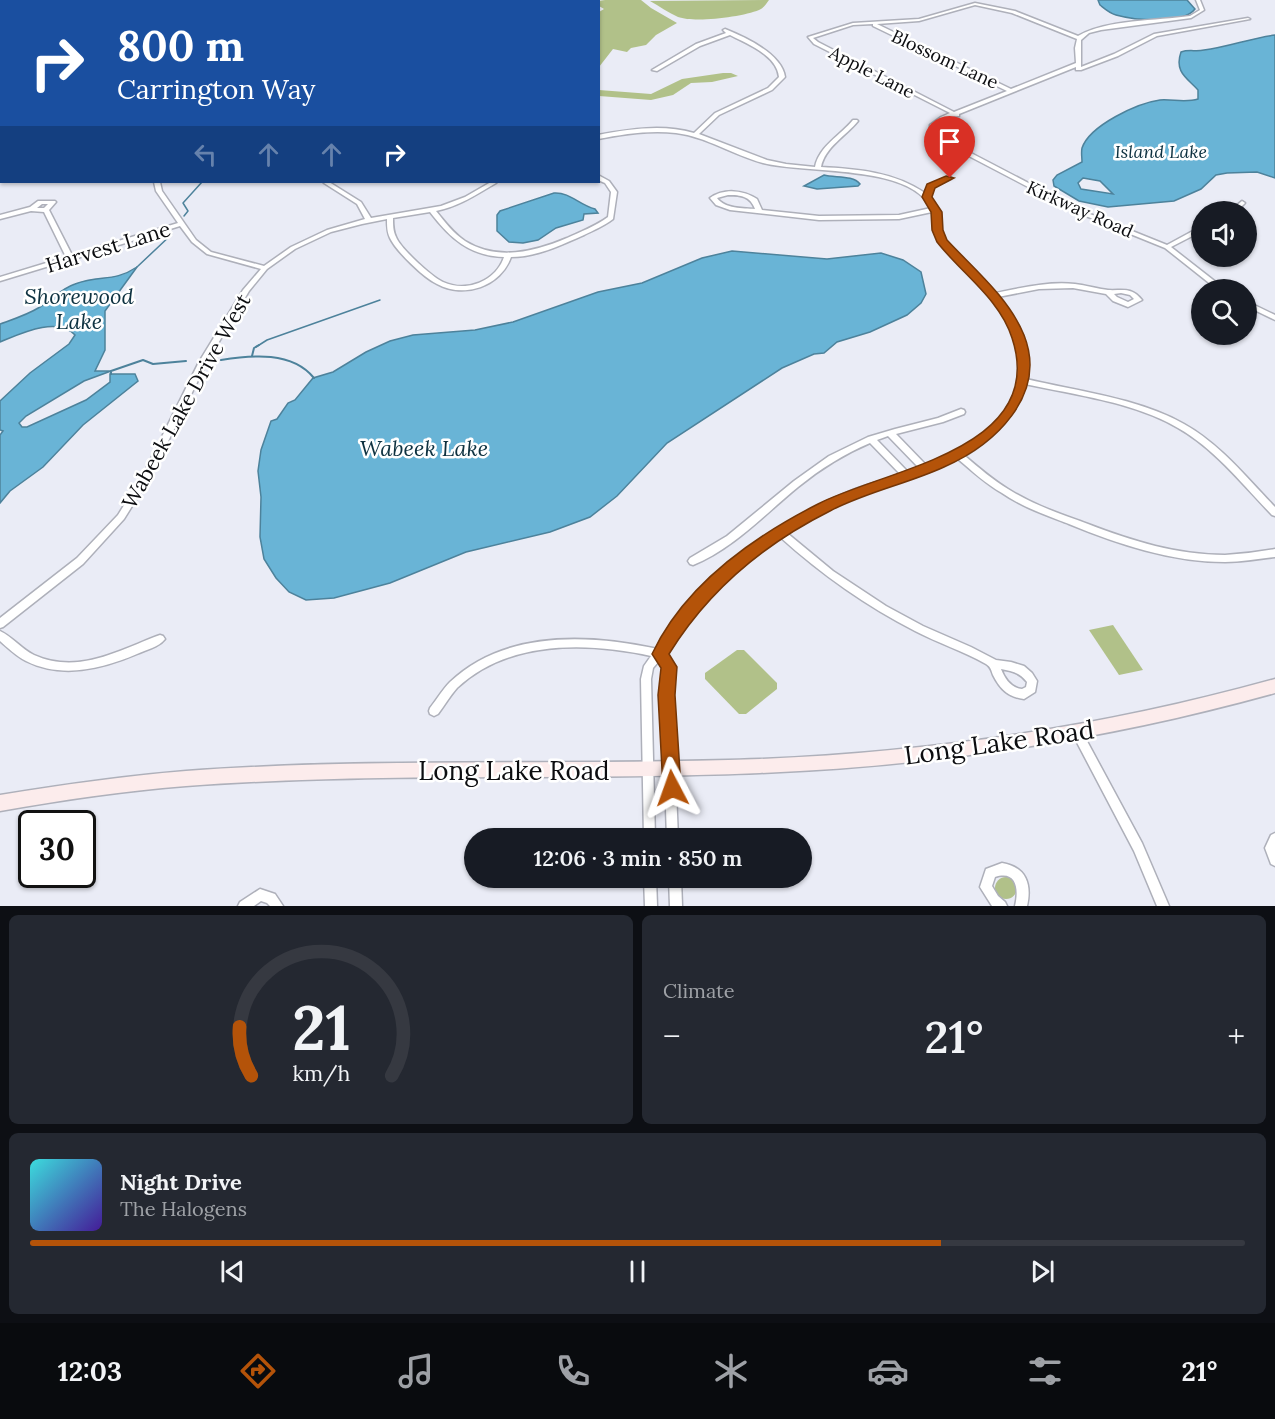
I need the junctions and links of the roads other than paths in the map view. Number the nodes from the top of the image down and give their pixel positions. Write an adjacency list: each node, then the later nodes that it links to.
1 (1198, 0): 4 (street)
2 (1248, 19): 5 (street)
3 (873, 23): 4 (street, Apple Lane); 7 (street, Blossom Lane); 9 (street, Apple Lane)
4 (1079, 38): 5 (street)
5 (1078, 66): 7 (street, Kirkway Road); 8 (street, Kirkway Road)
6 (655, 70): 11 (street)
7 (1011, 90): 8 (street, Blossom Lane); 9 (street, Kirkway Road)
8 (1018, 94): 9 (street, Kirkway Road)
9 (957, 115): 28 (street, Kirkway Road)
10 (855, 121): 13 (street)
11 (696, 134): 12 (street); 13 (street)
12 (600, 137)
13 (818, 169): 19 (street)
14 (600, 178): 29 (street)
15 (950, 178): 19 (street)
16 (157, 183): 26 (street)
17 (328, 183): 25 (street)
18 (492, 183): 22 (street, Wabeek Lake Drive West)
19 (927, 197): 20 (street)
20 (935, 209): 21 (street); 35 (street)
21 (759, 210): 21 (street)
22 (433, 211): 24 (street, Wabeek Lake Drive West); 29 (street)
23 (0, 217): 30 (street)
24 (390, 218): 25 (street, Wabeek Lake Drive West); 29 (street)
25 (369, 220): 31 (street, Wabeek Lake Drive West)
26 (181, 224): 30 (street, Harvest Lane); 31 (street)
27 (1191, 234): 28 (street)
28 (1167, 247): 33 (street, Kirkway Road)
29 (508, 255)
30 (71, 259): 32 (street, Harvest Lane)
31 (265, 268): 49 (street, Wabeek Lake Drive West)
32 (0, 279)
33 (1209, 279)
34 (1108, 292): 35 (street)
35 (992, 296): 38 (street)
36 (1257, 309): 37 (street)
37 (1275, 318)
38 (1022, 381): 42 (street); 45 (street)
39 (961, 412): 40 (street)
40 (890, 433): 41 (street); 43 (street)
41 (871, 439): 44 (street); 48 (street)
42 (959, 455): 43 (street); 47 (street)
43 (925, 469): 44 (street)
44 (907, 476): 46 (street)
45 (1275, 513)
46 (780, 533): 52 (street); 53 (street)
47 (1275, 553)
48 (693, 561)
49 (0, 624)
50 (0, 635): 51 (street)
51 (160, 639)
52 (660, 654): 55 (street); 57 (street); 58 (street)
53 (994, 664)
54 (1275, 686): 56 (main road, Long Lake Road)
55 (434, 711)
56 (1077, 733): 57 (main road, Long Lake Road); 72 (street)
57 (670, 768): 58 (main road, Long Lake Road); 61 (street)
58 (647, 769): 59 (main road, Long Lake Road); 60 (street)
59 (0, 803)
60 (649, 828)
61 (673, 828)
62 (1275, 839): 63 (street)
63 (1275, 860)
64 (650, 888): 68 (street)
65 (675, 888): 69 (street)
66 (244, 906): 67 (street)
67 (276, 906)
68 (651, 906)
69 (676, 906)
70 (1001, 906): 71 (street)
71 (1021, 906)
72 (1163, 906)

